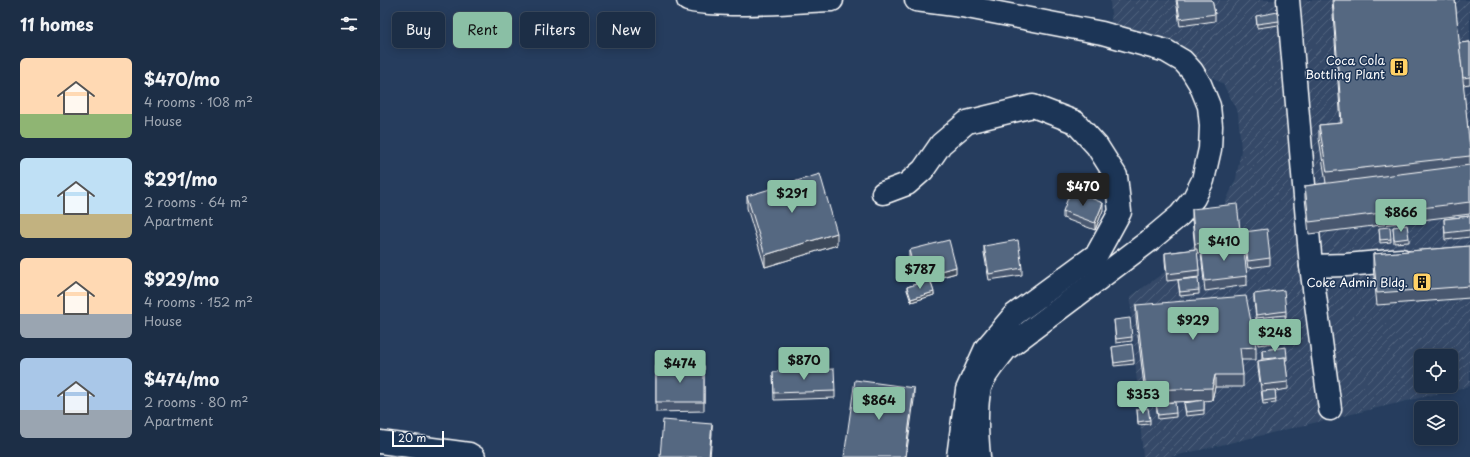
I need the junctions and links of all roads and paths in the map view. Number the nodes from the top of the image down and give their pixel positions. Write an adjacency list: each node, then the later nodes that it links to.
1 (688, 0): 2 (street)
2 (832, 0)
3 (916, 0): 12 (street)
4 (1288, 0): 7 (street)
5 (883, 193): 11 (street)
6 (1423, 258): 7 (street)
7 (1311, 266): 8 (street)
8 (1330, 409)
9 (380, 442): 10 (street)
10 (474, 457)
11 (958, 457)
12 (979, 457)

